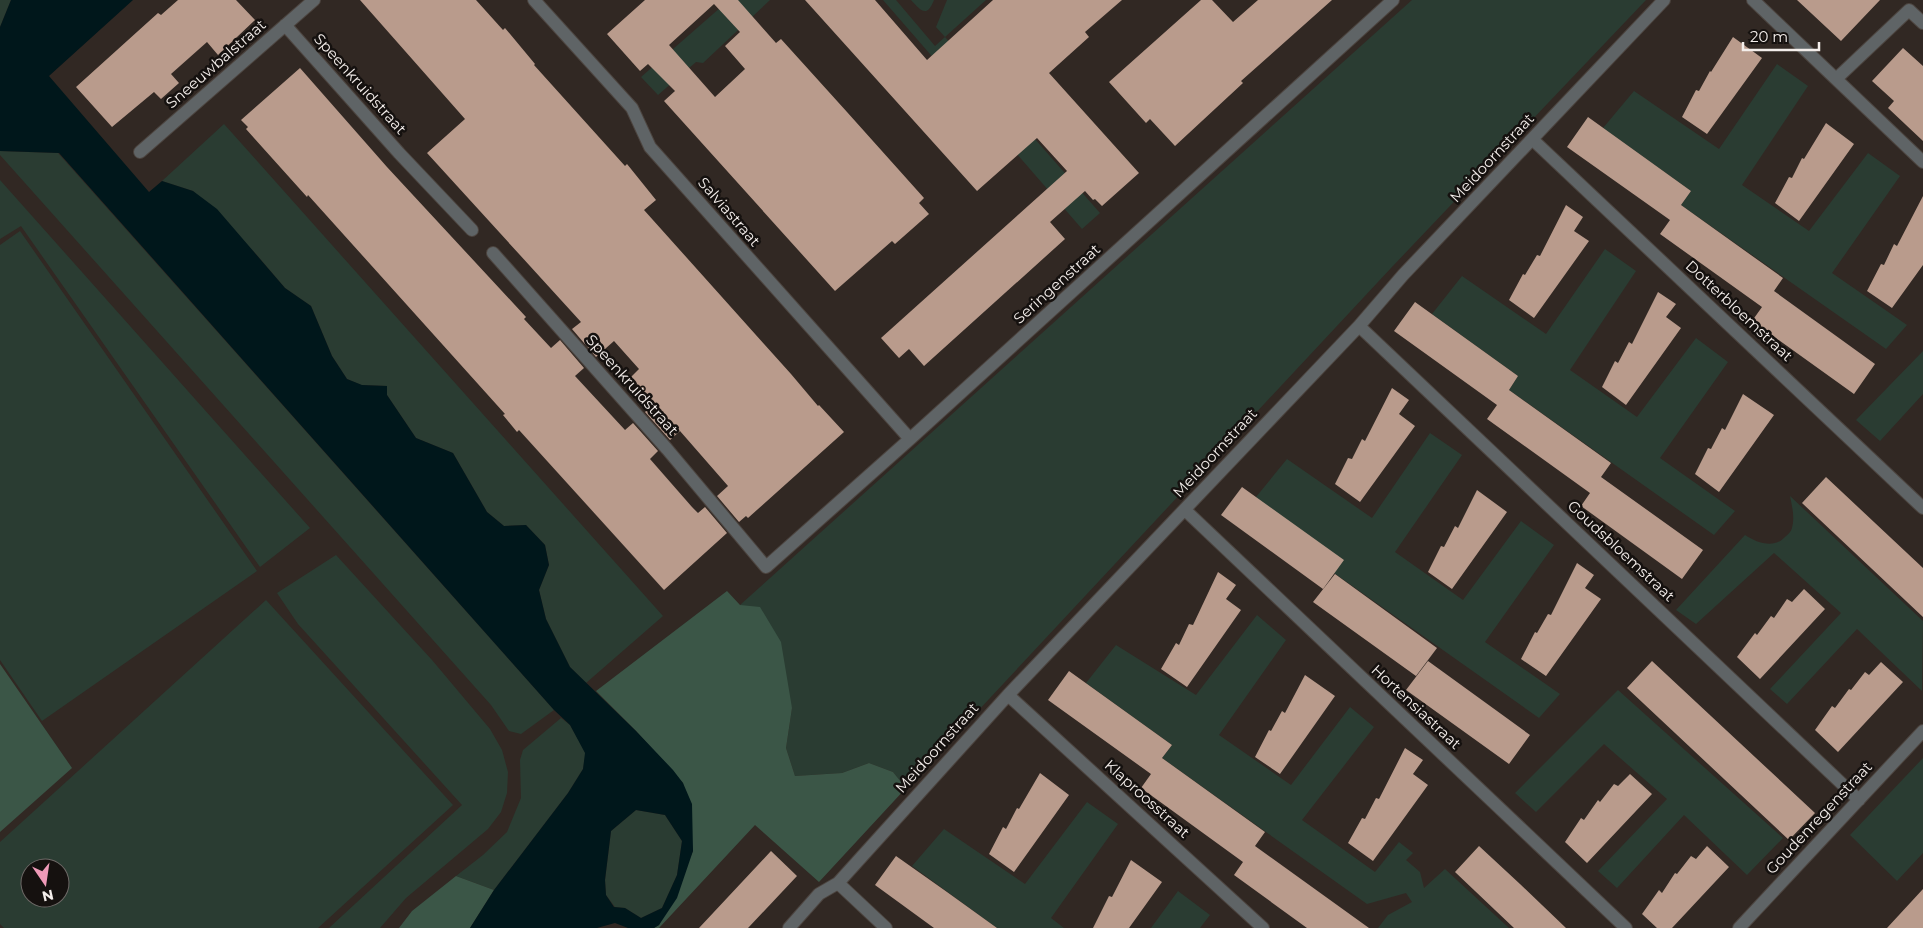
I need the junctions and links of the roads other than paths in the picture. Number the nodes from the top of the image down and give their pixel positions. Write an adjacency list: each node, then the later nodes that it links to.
1 (314, 0): 9 (street, Sneeuwbalstraat)
2 (534, 0): 17 (street, Salviastraat)
3 (1392, 0): 17 (street, Seringenstraat)
4 (1664, 0): 11 (street, Meidoornstraat)
5 (1753, 0): 10 (street)
6 (1918, 0): 7 (street)
7 (1909, 10): 8 (street); 10 (street)
8 (1923, 23)
9 (286, 25): 12 (street, Sneeuwbalstraat); 14 (street, Speenkruidstraat)
10 (1836, 79): 13 (street)
11 (1532, 139): 16 (street, Meidoornstraat); 18 (street, Dotterbloemstraat)
12 (140, 152)
13 (1923, 162)
14 (472, 230)
15 (493, 253): 20 (street, Speenkruidstraat)
16 (1359, 326): 19 (street, Meidoornstraat); 23 (street, Goudsbloemstraat)
17 (910, 439): 20 (street, Seringenstraat)
18 (1923, 508)
19 (1185, 510): 21 (street, Meidoornstraat); 28 (street, Hortensiastraat)
20 (745, 541)
21 (1008, 695): 24 (street, Meidoornstraat); 27 (street, Klaproosstraat)
22 (1923, 731): 23 (street, Goudenregenstraat)
23 (1859, 800): 29 (street, Goudenregenstraat)
24 (838, 883): 25 (street, Meidoornstraat); 26 (street)
25 (789, 928)
26 (886, 928)
27 (1263, 928)
28 (1626, 928)
29 (1739, 928)

